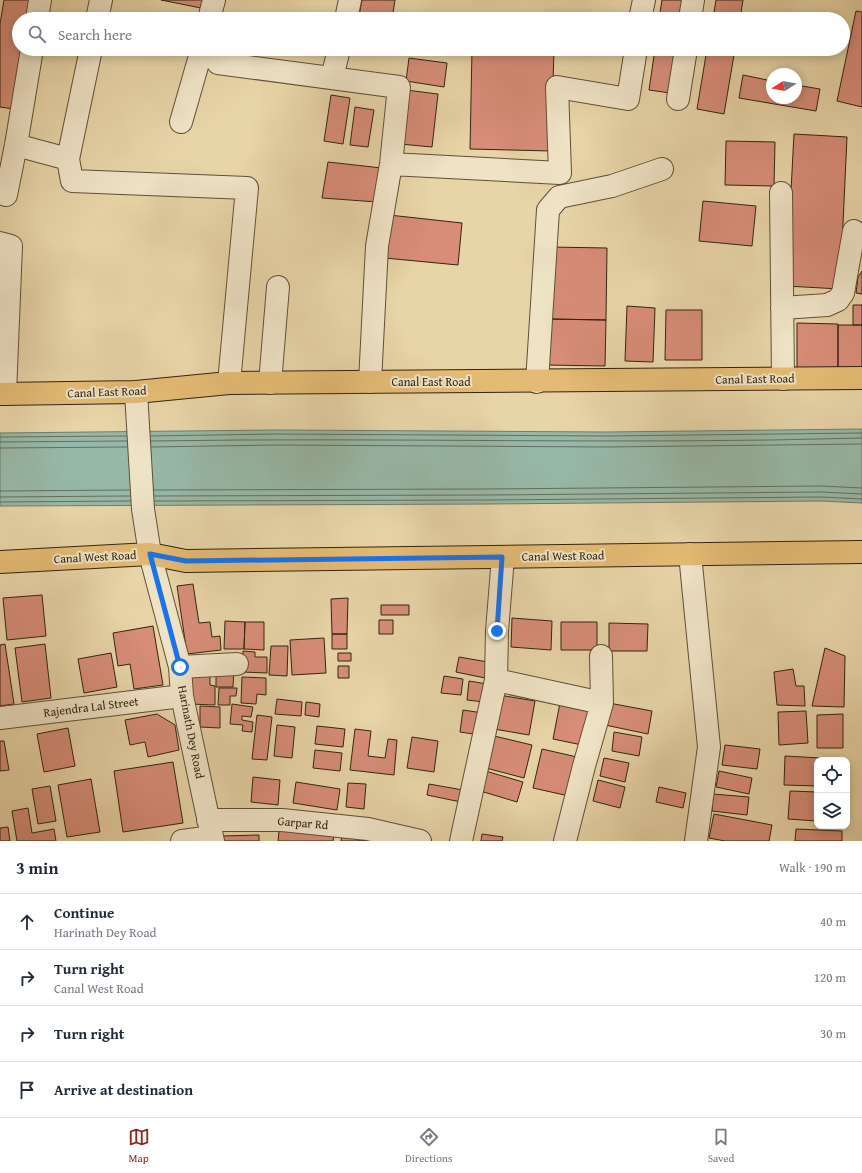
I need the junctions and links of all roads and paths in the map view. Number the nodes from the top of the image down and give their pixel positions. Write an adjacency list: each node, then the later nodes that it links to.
1 (40, 0): 7 (street)
2 (100, 0): 8 (street)
3 (214, 0): 9 (street)
4 (350, 0): 10 (street)
5 (644, 0): 11 (street)
6 (694, 0): 12 (street)
7 (38, 12)
8 (98, 12)
9 (211, 12)
10 (347, 12)
11 (641, 12)
12 (691, 12)
13 (31, 56): 22 (street)
14 (90, 56): 23 (street)
15 (210, 56): 19 (street); 21 (street)
16 (337, 56): 19 (street)
17 (635, 56): 24 (street)
18 (685, 56): 20 (street)
19 (332, 78): 24 (street)
20 (678, 99)
21 (180, 122)
22 (16, 145): 23 (street); 27 (street)
23 (68, 159): 36 (street)
24 (391, 164): 34 (street)
25 (662, 168): 35 (street)
26 (781, 194): 31 (street)
27 (6, 195)
28 (854, 231): 31 (street)
29 (0, 243): 39 (street)
30 (278, 287): 37 (street)
31 (782, 308): 33 (street)
32 (862, 378): 33 (main road, Canal East Road)
33 (783, 379): 35 (main road, Canal East Road)
34 (370, 382): 35 (main road, Canal East Road); 37 (main road, Canal East Road)
35 (537, 382)
36 (229, 383): 37 (main road, Canal East Road); 38 (main road, Canal East Road)
37 (270, 383)
38 (136, 392): 39 (main road, Canal East Road); 41 (street, Harinath Dey Road)
39 (2, 394)
40 (862, 552): 42 (main road, Canal West Road)
41 (150, 554): 43 (main road, Canal West Road); 44 (main road, Canal West Road); 47 (street, Harinath Dey Road)
42 (690, 554): 43 (main road, Canal West Road); 57 (street)
43 (502, 557): 48 (street)
44 (0, 562)
45 (601, 656): 50 (street)
46 (237, 664): 47 (street)
47 (180, 667): 49 (street, Harinath Dey Road)
48 (496, 680): 50 (street); 55 (street)
49 (182, 696): 51 (street, Rajendra Lal Street); 52 (street, Harinath Dey Road)
50 (602, 703): 56 (street)
51 (0, 718)
52 (211, 832): 53 (street, Garpar Rd); 54 (street, Garpar Rd)
53 (182, 841)
54 (420, 841)
55 (461, 841)
56 (565, 841)
57 (696, 841)

